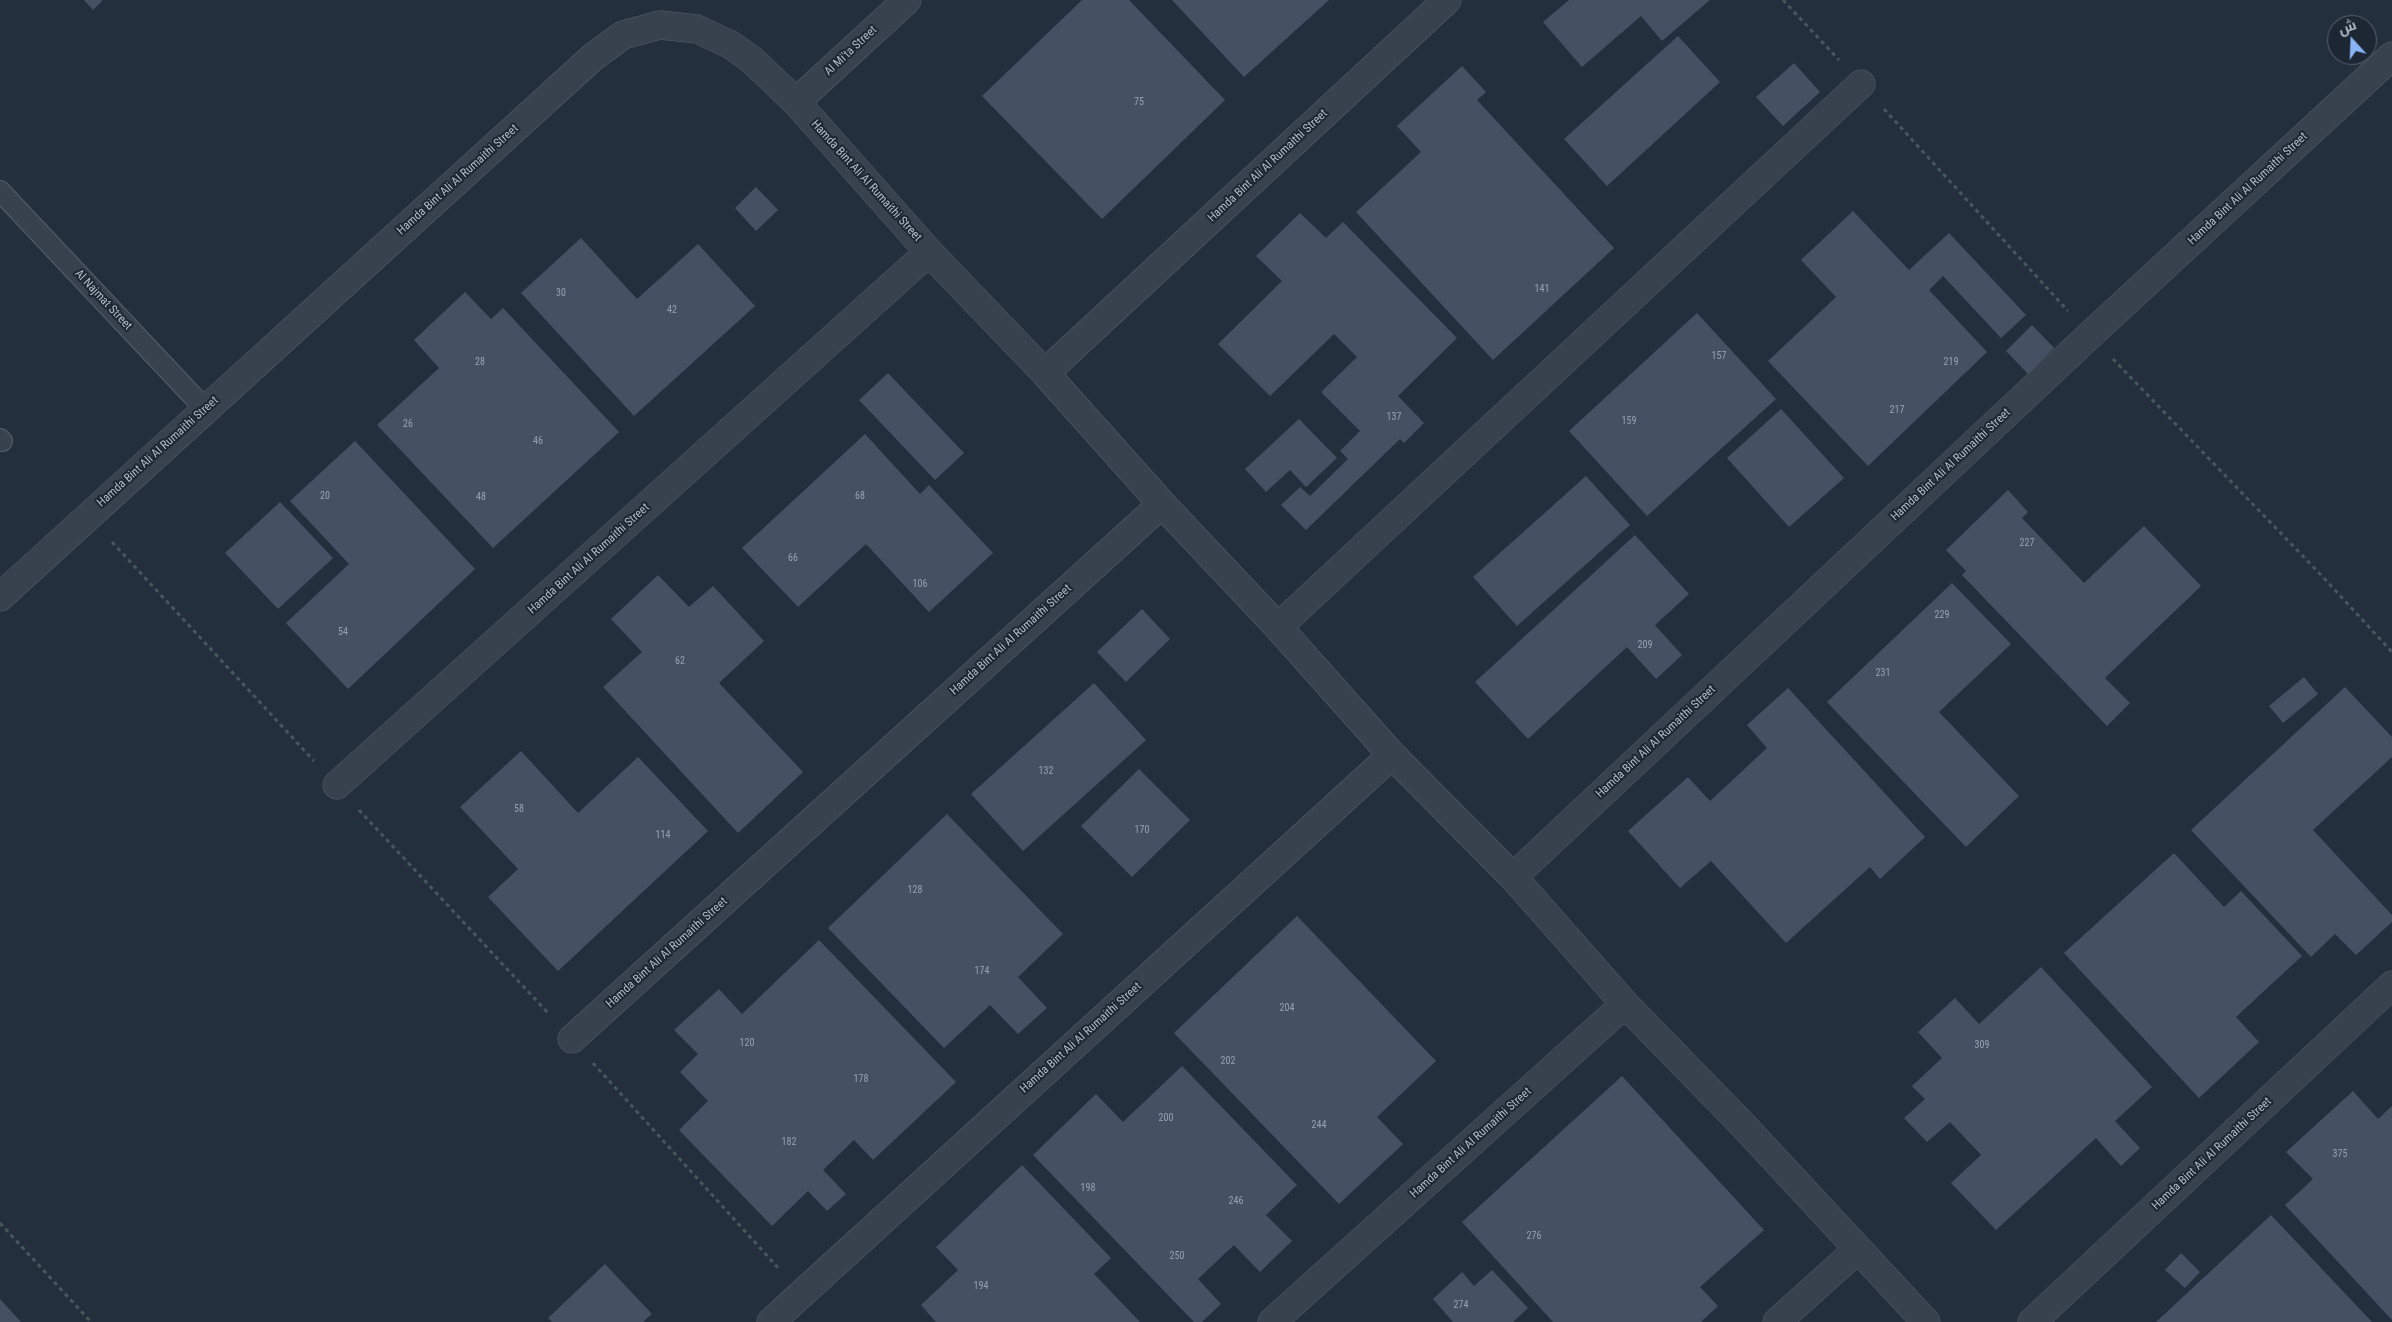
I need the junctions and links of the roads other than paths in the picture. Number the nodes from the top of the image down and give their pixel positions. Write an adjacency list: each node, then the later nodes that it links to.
1 (907, 0): 5 (street, Al Mi'ta Street)
2 (1447, 0): 8 (street, Hamda Bint Ali Al Rumaithi Street)
3 (2392, 56): 15 (street, Hamda Bint Ali Al Rumaithi Street)
4 (1861, 84): 12 (street)
5 (796, 102): 7 (street, Hamda Bint Ali Al Rumaithi Street); 9 (street, Hamda Bint Ali Al Rumaithi Street)
6 (0, 191): 9 (lane, Al Najmat Street)
7 (930, 252): 8 (street, Hamda Bint Ali Al Rumaithi Street); 14 (street, Hamda Bint Ali Al Rumaithi Street)
8 (1045, 372): 10 (street, Hamda Bint Ali Al Rumaithi Street)
9 (206, 410): 11 (street, Hamda Bint Ali Al Rumaithi Street)
10 (1162, 504): 12 (street, Hamda Bint Ali Al Rumaithi Street); 18 (street, Hamda Bint Ali Al Rumaithi Street)
11 (0, 597)
12 (1278, 627): 13 (street, Hamda Bint Ali Al Rumaithi Street)
13 (1392, 755): 15 (street, Hamda Bint Ali Al Rumaithi Street); 20 (street, Hamda Bint Ali Al Rumaithi Street)
14 (337, 785)
15 (1513, 877): 17 (street, Hamda Bint Ali Al Rumaithi Street)
16 (2392, 986): 24 (street, Hamda Bint Ali Al Rumaithi Street)
17 (1625, 1004): 19 (street, Hamda Bint Ali Al Rumaithi Street); 21 (street, Hamda Bint Ali Al Rumaithi Street)
18 (572, 1039)
19 (1858, 1249): 22 (street); 23 (street, Hamda Bint Ali Al Rumaithi Street)
20 (771, 1322)
21 (1272, 1322)
22 (1778, 1322)
23 (1926, 1322)
24 (2032, 1322)

